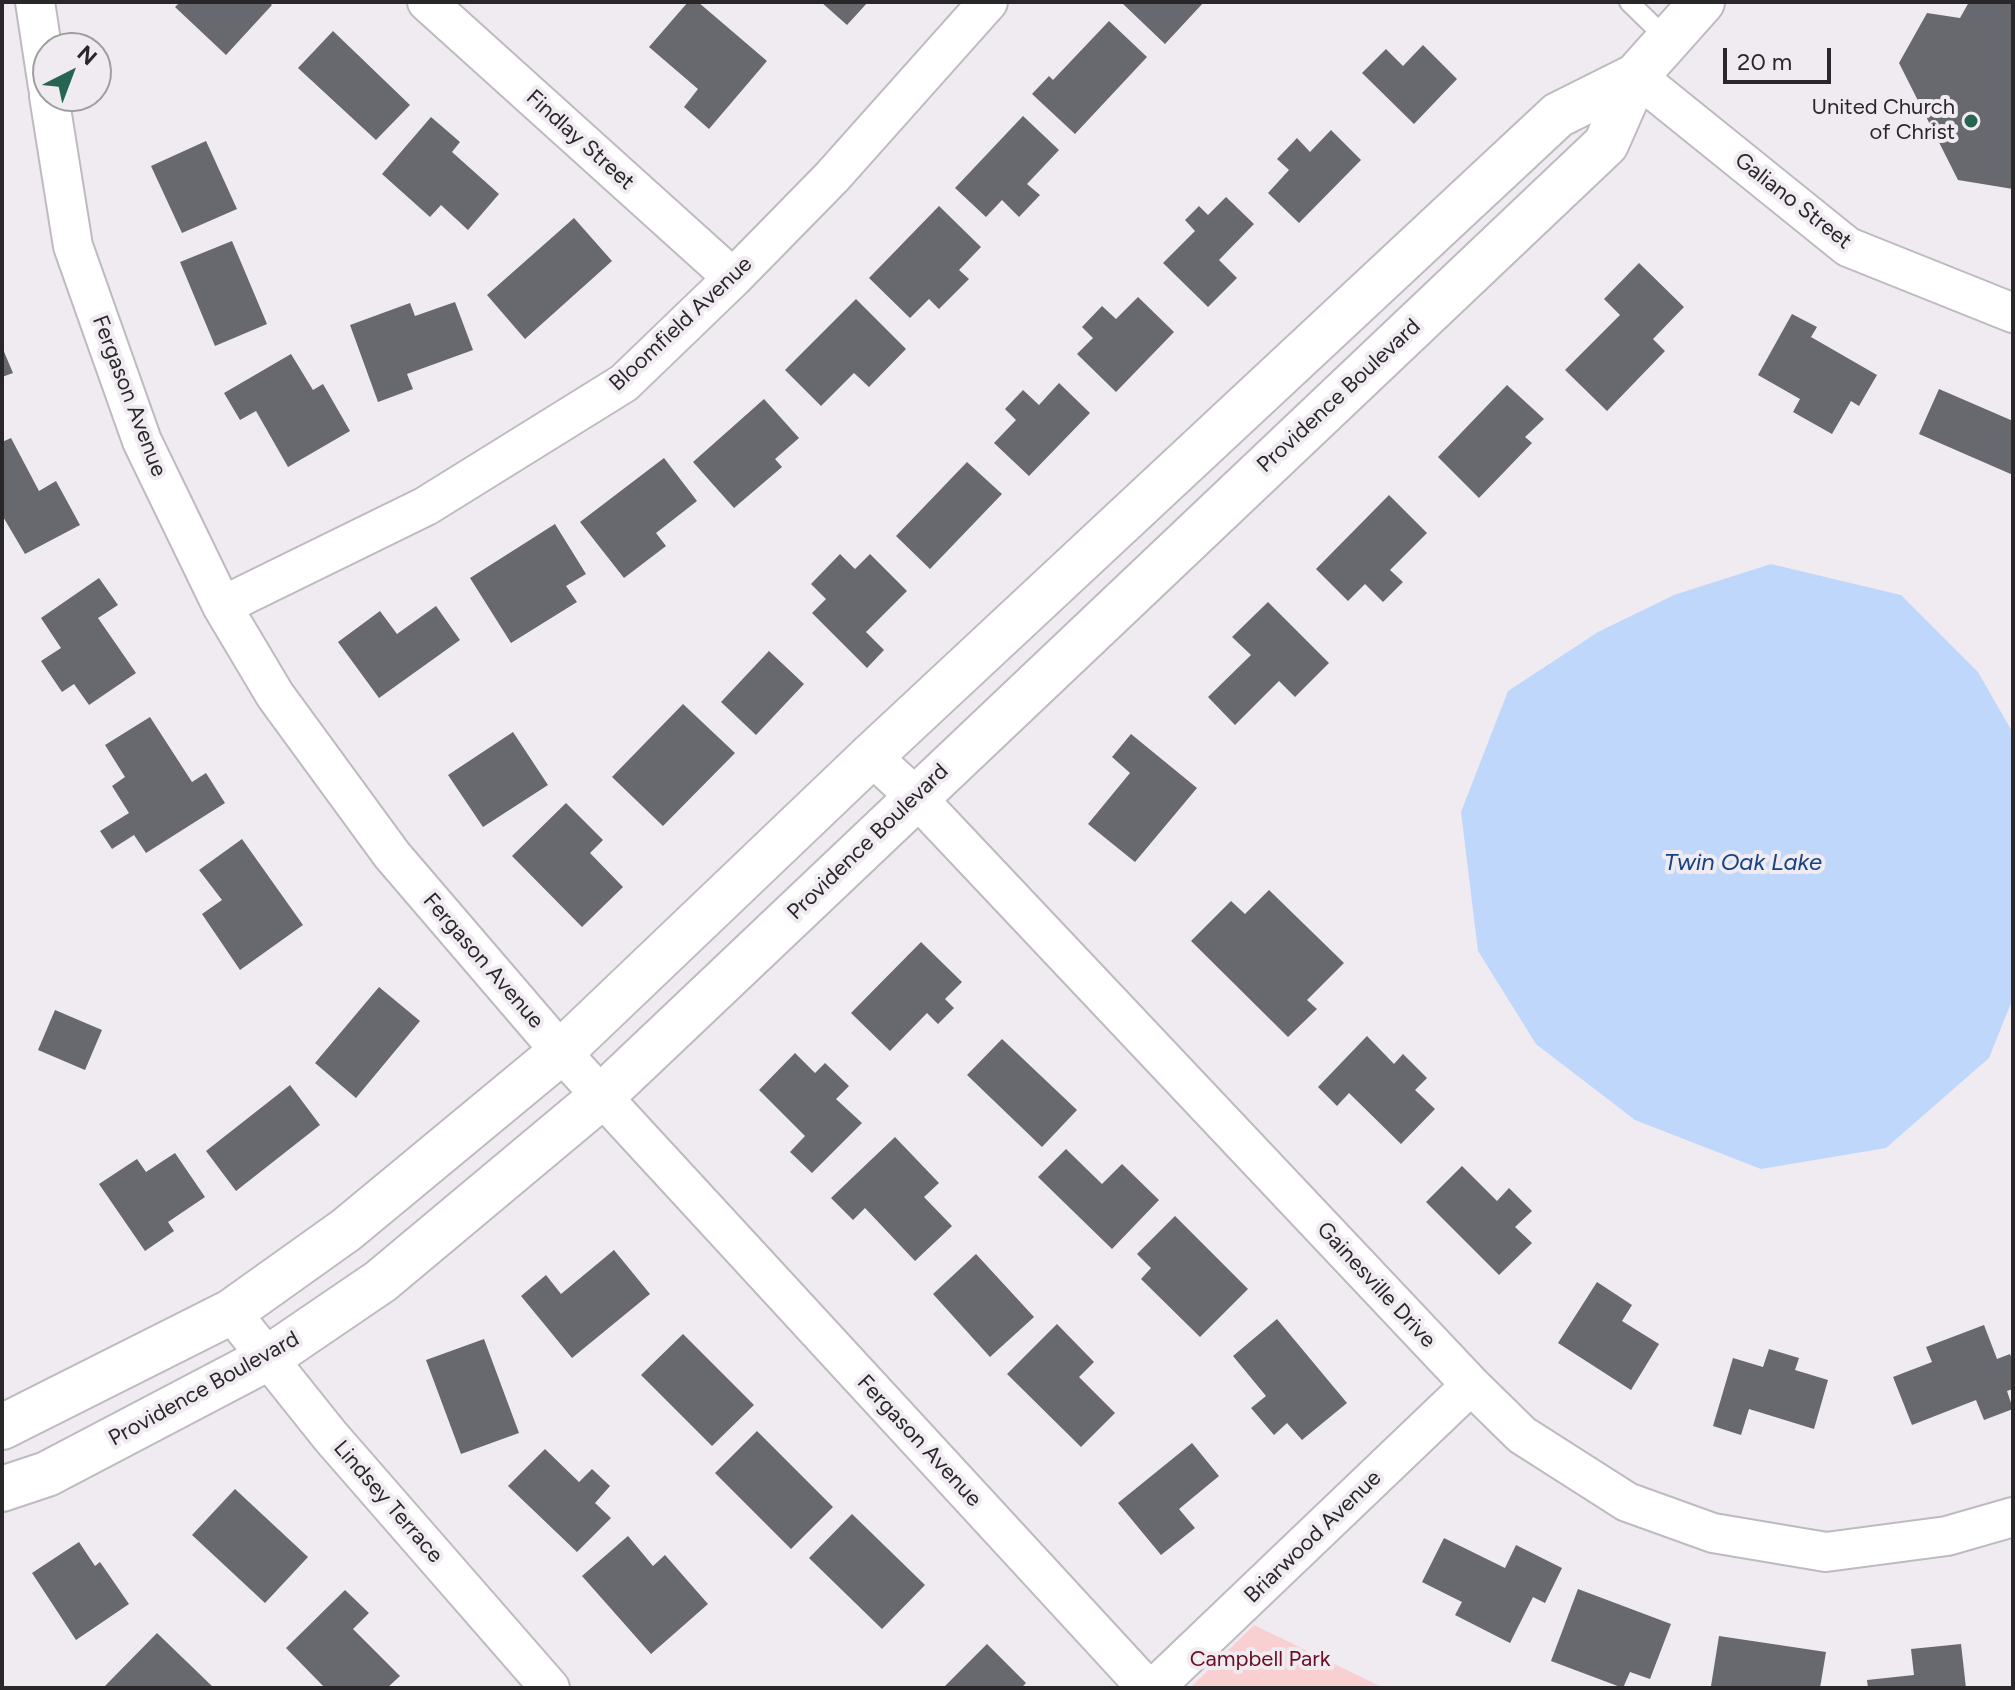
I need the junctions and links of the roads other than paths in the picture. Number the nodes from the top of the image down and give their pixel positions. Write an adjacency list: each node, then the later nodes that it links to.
1 (35, 2): 6 (street)
2 (427, 2): 10 (street, Findlay Street)
3 (988, 2): 10 (street, Bloomfield Avenue)
4 (1629, 2): 7 (lane)
5 (1702, 2): 7 (main road, Providence Boulevard)
6 (40, 32)
7 (1668, 40): 8 (main road, Providence Boulevard)
8 (1636, 76): 11 (street, Galiano Street); 13 (main road, Providence Boulevard); 14 (main road, Providence Boulevard)
9 (52, 112): 12 (street, Fergason Avenue)
10 (733, 278): 12 (street, Bloomfield Avenue)
11 (2013, 313)
12 (222, 606): 15 (street, Fergason Avenue)
13 (871, 756): 14 (street, Gainesville Drive); 15 (main road, Providence Boulevard)
14 (915, 796): 16 (main road, Providence Boulevard); 19 (street, Gainesville Drive)
15 (561, 1052): 16 (street, Fergason Avenue); 17 (main road, Providence Boulevard)
16 (601, 1097): 18 (main road, Providence Boulevard); 24 (street, Fergason Avenue)
17 (231, 1312): 18 (street, Lindsey Terrace); 20 (main road, Providence Boulevard)
18 (268, 1358): 21 (main road, Providence Boulevard); 23 (street, Lindsey Terrace)
19 (1471, 1385): 22 (street, Gainesville Drive); 25 (street, Briarwood Avenue)
20 (2, 1427)
21 (2, 1489)
22 (2013, 1517)
23 (550, 1688)
24 (1147, 1688)
25 (1154, 1688)

